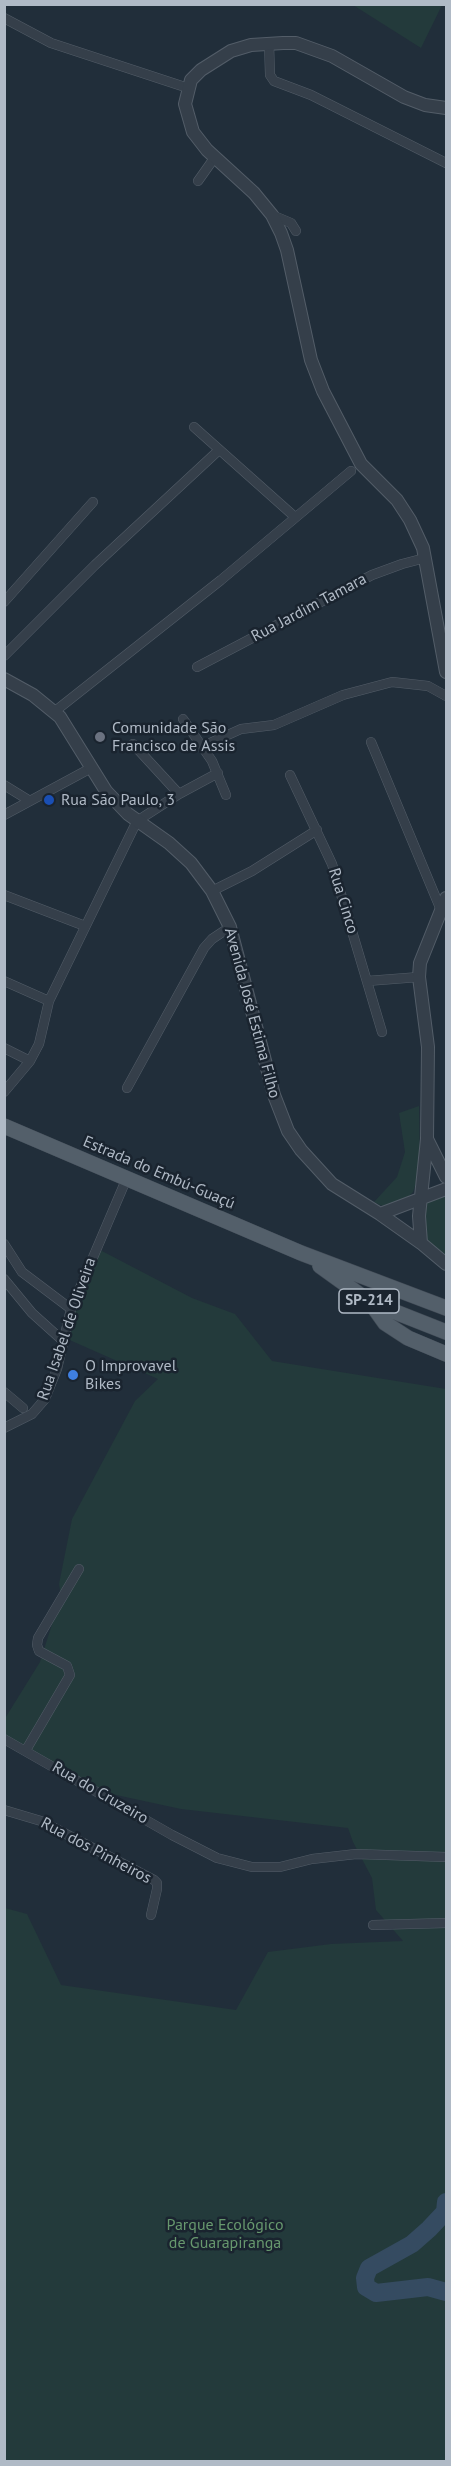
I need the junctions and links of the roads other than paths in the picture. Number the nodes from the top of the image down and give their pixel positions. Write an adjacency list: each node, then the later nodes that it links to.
1 (4, 18): 3 (street)
2 (269, 43): 3 (street); 4 (street); 6 (street)
3 (188, 88): 5 (street)
4 (447, 108)
5 (216, 157): 7 (street); 8 (street)
6 (447, 163)
7 (198, 181)
8 (272, 214): 9 (street); 15 (street)
9 (296, 231)
10 (194, 427): 11 (street)
11 (219, 450): 14 (street); 17 (street)
12 (351, 471): 14 (street)
13 (93, 502): 16 (street)
14 (295, 517): 22 (street)
15 (425, 558): 18 (street, Rua Jardim Tamara); 19 (street)
16 (4, 602)
17 (4, 656)
18 (197, 667)
19 (447, 672)
20 (4, 679): 22 (street, Avenida José Estima Filho)
21 (447, 696): 26 (street)
22 (54, 712): 27 (street, Avenida José Estima Filho)
23 (183, 719): 26 (street)
24 (371, 742): 40 (street)
25 (133, 744): 31 (street)
26 (201, 747): 28 (street)
27 (91, 768): 33 (street); 35 (street, Avenida José Estima Filho)
28 (218, 773): 31 (street); 32 (street)
29 (290, 775): 36 (street, Rua Cinco)
30 (4, 786): 33 (street)
31 (179, 794): 35 (street)
32 (225, 795)
33 (30, 801): 34 (street)
34 (4, 815)
35 (137, 821): 37 (street, Avenida José Estima Filho); 41 (street)
36 (317, 830): 37 (street); 45 (street, Rua Cinco)
37 (212, 891): 42 (street, Avenida José Estima Filho)
38 (4, 895): 41 (street)
39 (447, 898): 40 (street)
40 (441, 910): 43 (street)
41 (85, 926): 46 (street)
42 (230, 927): 50 (street); 58 (street, Avenida José Estima Filho)
43 (419, 977): 45 (street); 53 (street)
44 (4, 981): 46 (street)
45 (368, 981): 47 (street, Rua Cinco)
46 (49, 1001): 49 (street)
47 (382, 1032)
48 (4, 1048): 49 (street)
49 (30, 1061): 51 (street)
50 (127, 1088)
51 (4, 1092)
52 (4, 1126): 55 (main road, Estrada do Embú-Guaçú / SP-214)
53 (427, 1138): 54 (street); 57 (street)
54 (447, 1178)
55 (126, 1180): 61 (main road, Estrada do Embú-Guaçú / SP-214); 66 (street, Rua Isabel de Oliveira)
56 (447, 1189): 57 (street)
57 (420, 1200): 58 (street); 59 (street)
58 (380, 1214): 59 (street, Avenida José Estima Filho)
59 (421, 1243): 62 (street, Avenida José Estima Filho)
60 (4, 1244): 66 (street)
61 (301, 1253): 64 (main road, Estrada do Embú-Guaçú / SP-214); 65 (main road, Estrada do Embú-Guaçú / SP-214)
62 (447, 1264)
63 (4, 1279): 68 (street)
64 (370, 1302): 67 (main road, Estrada do Embú-Guaçú / SP-214); 69 (main road)
65 (447, 1308)
66 (71, 1309): 68 (street, Rua Isabel de Oliveira)
67 (447, 1332)
68 (62, 1340): 71 (street, Rua Isabel de Oliveira)
69 (447, 1354)
70 (4, 1392): 71 (street)
71 (27, 1411): 72 (street, Rua Isabel de Oliveira)
72 (4, 1428)
73 (79, 1569): 75 (street)
74 (4, 1738): 75 (street, Rua do Cruzeiro)
75 (26, 1749): 77 (street, Rua do Cruzeiro)
76 (4, 1810): 78 (street, Rua dos Pinheiros)
77 (447, 1857)
78 (151, 1915)
79 (447, 1923): 80 (street)
80 (374, 1925)

